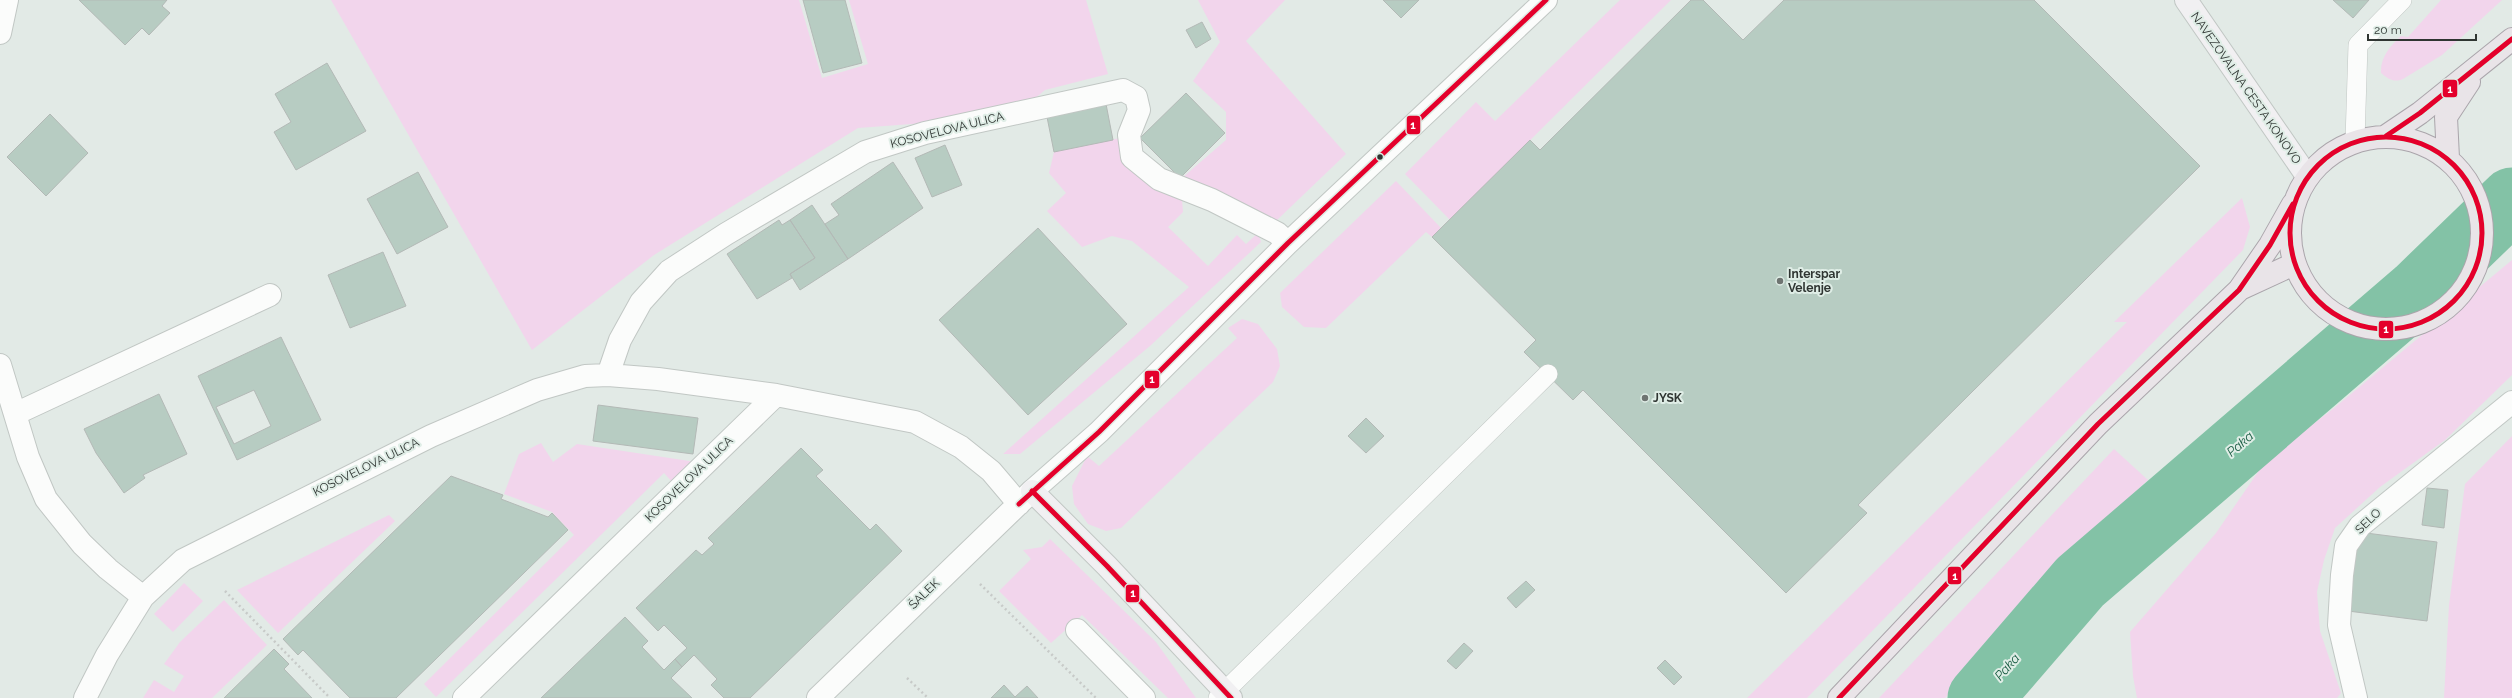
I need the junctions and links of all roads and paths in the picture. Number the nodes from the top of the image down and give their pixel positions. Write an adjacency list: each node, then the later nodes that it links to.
1 (7, 0): 5 (street)
2 (1546, 0): 13 (street, ŠALEK)
3 (2186, 0): 11 (street, NAVEZOVALNA CESTA KONOVO)
4 (2402, 0): 9 (lane)
5 (0, 33)
6 (2512, 39): 7 (main road)
7 (2478, 66): 8 (main road); 10 (main road)
8 (2386, 136): 9 (main road); 10 (main road)
9 (2356, 140): 11 (main road)
10 (2448, 158): 14 (main road)
11 (2307, 176): 12 (main road)
12 (2293, 204): 14 (main road); 15 (main road)
13 (1288, 243): 19 (street, KOSOVELOVA ULICA); 23 (street, ŠALEK)
14 (2294, 264): 15 (main road)
15 (2239, 290): 37 (main road)
16 (270, 295): 22 (street)
17 (0, 365): 22 (street)
18 (1548, 374): 29 (lane)
19 (608, 375): 20 (street, KOSOVELOVA ULICA); 26 (street, KOSOVELOVA ULICA)
20 (776, 395): 23 (street, KOSOVELOVA ULICA); 32 (street, KOSOVELOVA ULICA)
21 (2512, 402): 38 (street, SELO)
22 (15, 414): 26 (street)
23 (1025, 498): 29 (street); 33 (street, ŠALEK)
24 (977, 581): 35 (path)
25 (225, 591): 31 (path)
26 (143, 597): 30 (street, KOSOVELOVA ULICA)
27 (1077, 630): 36 (street)
28 (907, 678): 34 (path)
29 (1225, 696)
30 (85, 698)
31 (330, 698)
32 (464, 698)
33 (818, 698)
34 (928, 698)
35 (1096, 698)
36 (1144, 698)
37 (1839, 698)
38 (2356, 698)

